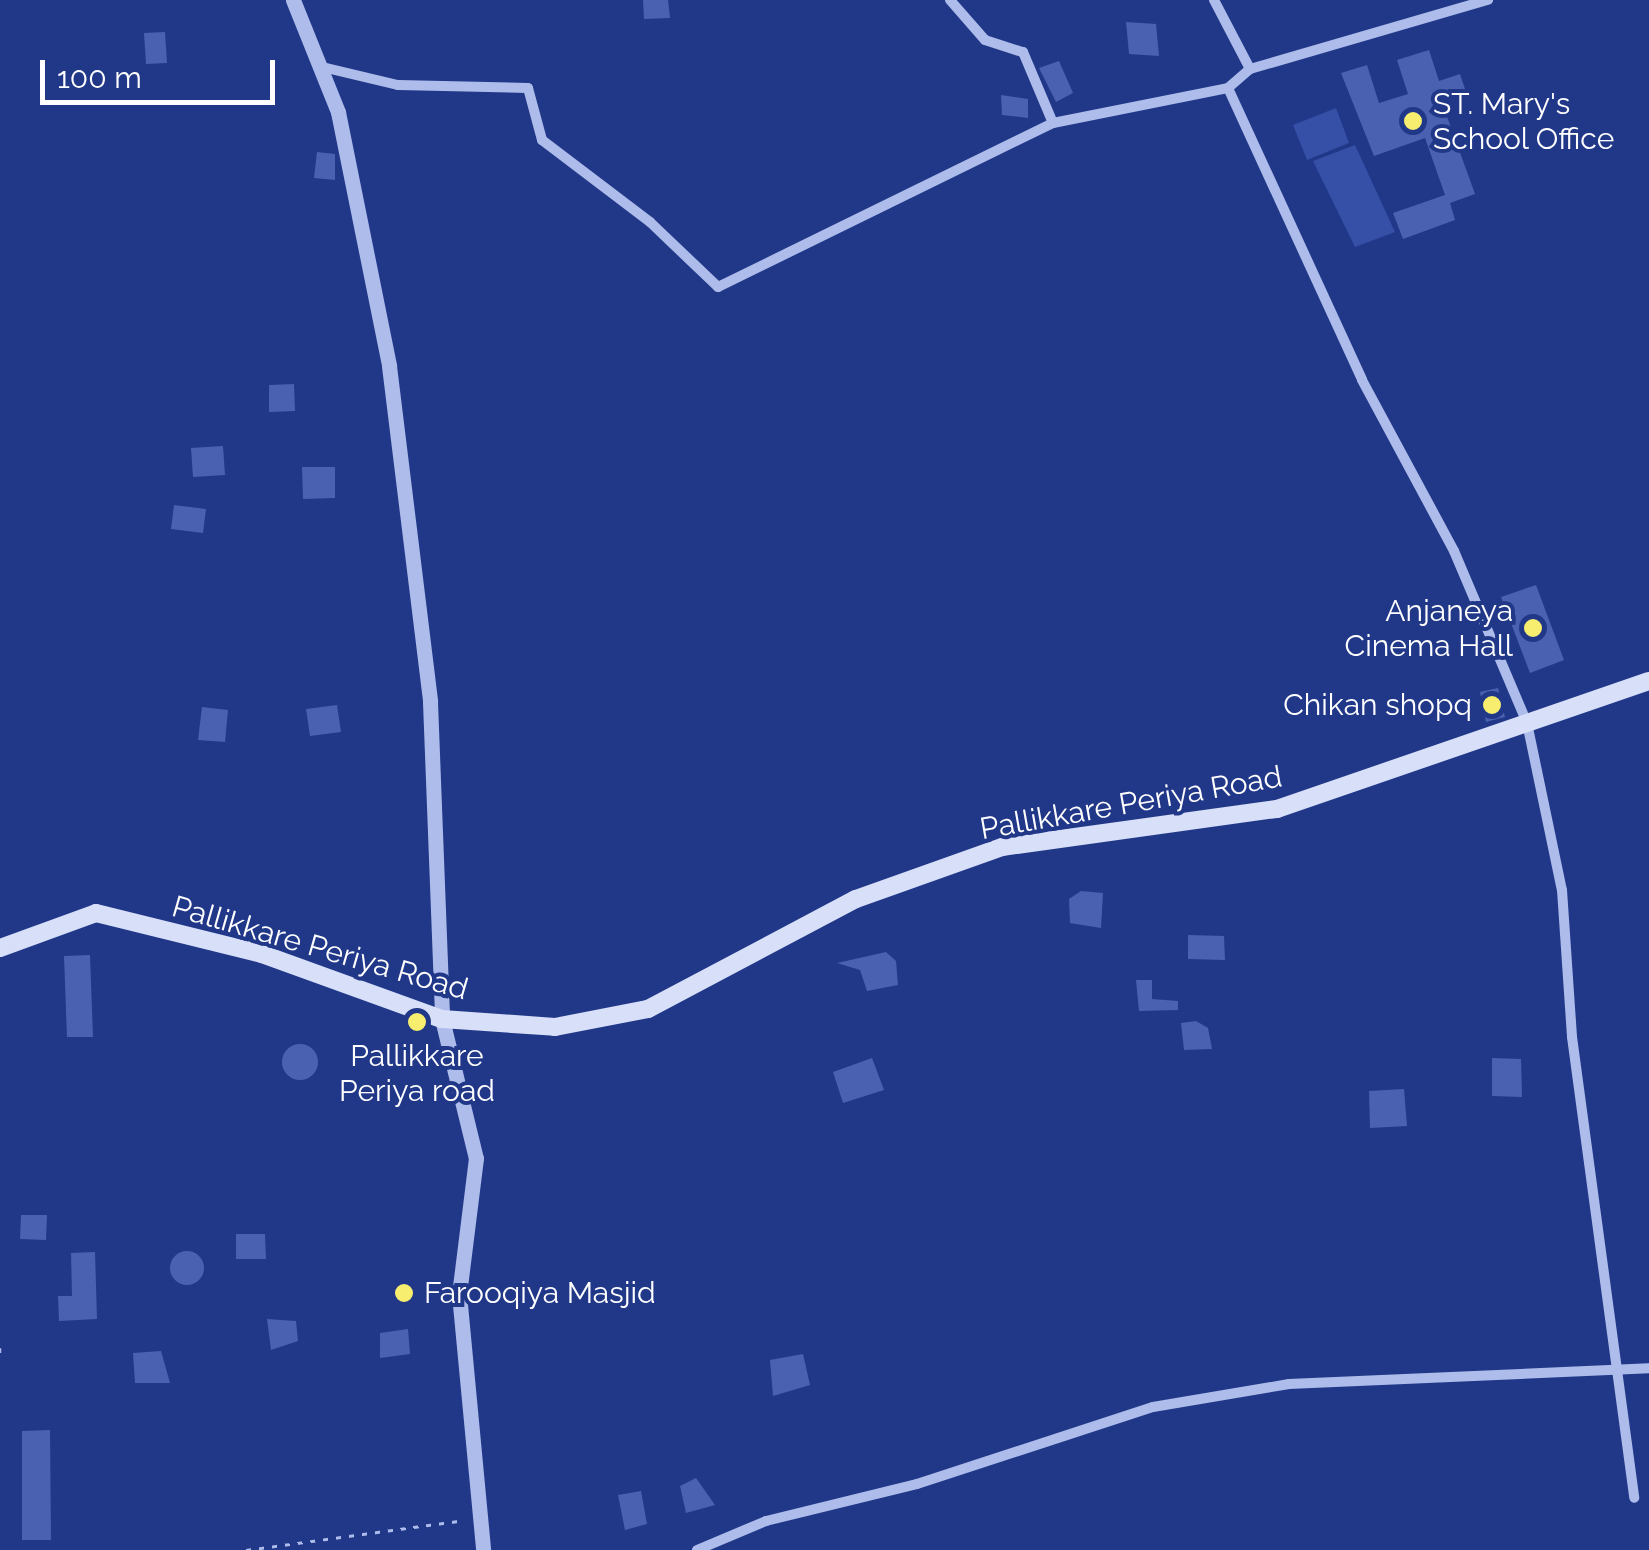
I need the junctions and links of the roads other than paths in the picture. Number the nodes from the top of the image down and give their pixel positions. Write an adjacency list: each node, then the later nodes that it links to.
1 (293, 0): 5 (street)
2 (950, 0): 8 (street)
3 (1214, 0): 6 (street)
4 (1488, 0): 6 (street)
5 (318, 66): 8 (street); 12 (street)
6 (1250, 69): 7 (street)
7 (1228, 88): 8 (street); 10 (street)
8 (1053, 123)
9 (1649, 680): 10 (main road, Pallikkare Periya Road)
10 (1527, 723): 12 (main road, Pallikkare Periya Road); 14 (street)
11 (0, 948): 12 (main road, Pallikkare Periya Road)
12 (442, 1019): 16 (street)
13 (1649, 1368): 14 (street)
14 (1614, 1376): 15 (street); 17 (street)
15 (1634, 1498)
16 (483, 1550)
17 (697, 1550)

